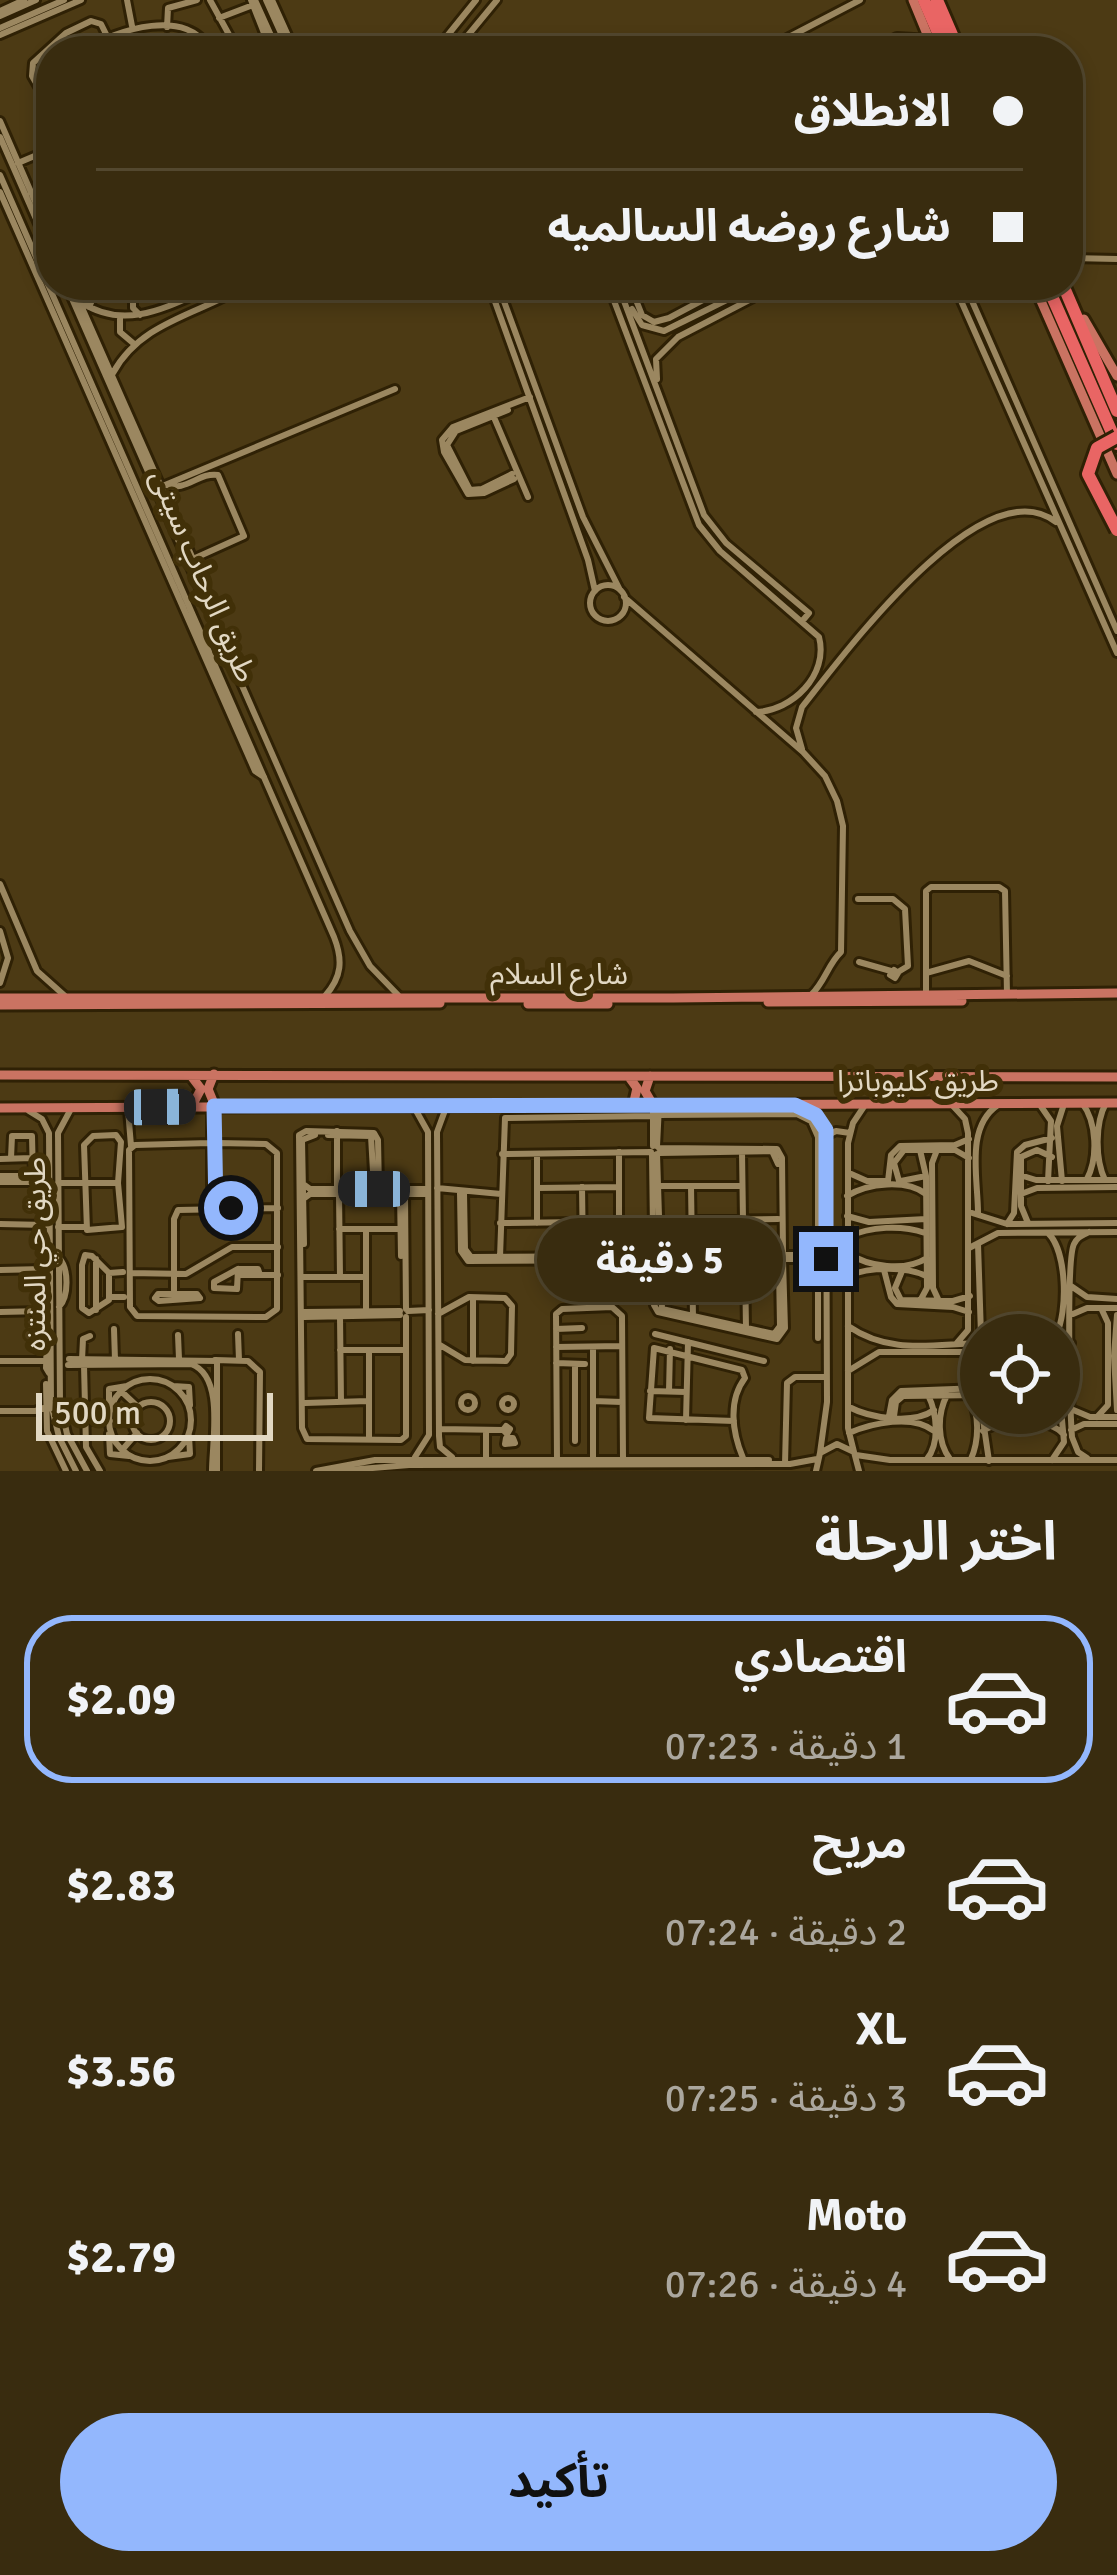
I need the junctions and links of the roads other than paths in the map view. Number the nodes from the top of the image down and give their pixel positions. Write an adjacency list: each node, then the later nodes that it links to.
1 (24, 0): 16 (street)
2 (36, 0): 16 (street)
3 (64, 0): 20 (street)
4 (81, 0): 20 (street)
5 (129, 0): 18 (street)
6 (197, 0): 19 (street)
7 (210, 0): 17 (street)
8 (269, 0): 28 (street)
9 (476, 0): 29 (street)
10 (497, 0): 21 (street)
11 (860, 0): 30 (street)
12 (913, 0): 31 (main road)
13 (924, 0): 32 (highway)
14 (937, 0): 33 (highway)
15 (252, 1): 17 (street); 27 (street)
16 (0, 14)
17 (219, 16): 26 (street)
18 (134, 26): 19 (street); 24 (street)
19 (167, 28): 25 (street)
20 (0, 31)
21 (469, 34)
22 (63, 36): 23 (street)
23 (107, 36)
24 (112, 36)
25 (199, 36)
26 (230, 36)
27 (267, 36)
28 (285, 36)
29 (447, 36)
30 (791, 36)
31 (928, 36)
32 (940, 36)
33 (953, 36)
34 (0, 121): 36 (street)
35 (1, 139): 36 (street); 44 (street)
36 (14, 153): 38 (street)
37 (36, 156): 38 (street)
38 (19, 165): 42 (street)
39 (0, 176): 45 (street, طريق الرحاب سيتى)
40 (0, 192): 45 (street)
41 (36, 192): 42 (street)
42 (32, 194): 43 (street); 44 (street)
43 (36, 206)
44 (32, 208): 46 (street)
45 (15, 218): 48 (street, طريق الرحاب سيتى); 54 (street)
46 (36, 218)
47 (36, 225): 48 (street)
48 (24, 230): 50 (street, طريق الرحاب سيتى)
49 (36, 246): 50 (street)
50 (32, 248): 53 (street, طريق الرحاب سيتى)
51 (1083, 258): 52 (street)
52 (1117, 259)
53 (36, 262)
54 (36, 265)
55 (51, 300): 107 (street, طريق الرحاب سيتى)
56 (76, 300): 99 (street, طريق الرحاب سيتى)
57 (81, 300): 79 (street)
58 (86, 300): 79 (street)
59 (128, 300): 82 (street)
60 (133, 300): 80 (street)
61 (172, 300): 80 (street)
62 (180, 300): 80 (street)
63 (216, 300): 88 (street)
64 (497, 300): 81 (street)
65 (501, 300): 81 (street)
66 (614, 300): 100 (street)
67 (624, 300): 94 (street)
68 (625, 300): 83 (street)
69 (702, 300): 78 (street)
70 (728, 300): 83 (street)
71 (749, 300): 87 (street)
72 (961, 300): 86 (street)
73 (972, 300): 85 (street)
74 (1041, 300): 104 (main road)
75 (1054, 300): 101 (highway)
76 (1069, 300): 97 (highway)
77 (1071, 300): 92 (main road)
78 (636, 301)
79 (83, 303): 82 (street); 91 (street)
80 (139, 316): 82 (street)
81 (505, 316): 84 (street)
82 (123, 317): 88 (street)
83 (674, 328): 87 (street)
84 (510, 330): 95 (street); 114 (street)
85 (985, 330): 86 (street); 89 (street)
86 (975, 333): 90 (street)
87 (678, 337): 94 (street)
88 (134, 344): 91 (street)
89 (993, 348): 90 (street); 119 (street)
90 (983, 351): 112 (street)
91 (112, 374): 99 (street)
92 (1117, 376)
93 (395, 389): 106 (street)
94 (657, 389): 100 (street)
95 (530, 399): 96 (street); 115 (street)
96 (513, 405): 98 (street); 103 (street)
97 (1117, 411)
98 (491, 416): 103 (street); 105 (street)
99 (127, 418): 106 (street, طريق الرحاب سيتى)
100 (670, 436): 102 (street)
101 (1117, 441): 113 (highway, bridge)
102 (675, 453): 118 (street); 118 (street)
103 (456, 471): 105 (street)
104 (1117, 474)
105 (516, 481): 109 (street)
106 (159, 484): 107 (street); 108 (street, طريق الرحاب سيتى); 111 (street); 111 (street)
107 (134, 485): 110 (street, طريق الرحاب سيتى); 124 (street)
108 (158, 496): 110 (street); 111 (street, طريق الرحاب سيتى)
109 (525, 498)
110 (144, 501): 124 (street, طريق الرحاب سيتى)
111 (171, 518): 128 (street, طريق الرحاب سيتى)
112 (1059, 523): 119 (street); 121 (street)
113 (1117, 530)
114 (601, 558): 115 (street); 117 (street)
115 (589, 563): 116 (street)
116 (595, 591): 117 (street); 117 (street)
117 (622, 594): 122 (street)
118 (803, 621): 121 (street)
119 (1114, 633): 120 (street)
120 (1117, 651)
121 (811, 689): 122 (street); 123 (street)
122 (756, 712): 123 (street)
123 (803, 752): 140 (street)
124 (265, 778): 130 (street, طريق الرحاب سيتى)
125 (0, 884): 127 (street)
126 (858, 899): 133 (street)
127 (18, 926): 129 (street); 143 (street)
128 (350, 931): 130 (street); 139 (street, طريق الرحاب سيتى)
129 (0, 932): 135 (street)
130 (334, 937): 141 (street)
131 (859, 962): 133 (street)
132 (930, 973): 134 (street); 134 (street); 137 (street)
133 (894, 974): 136 (street)
134 (1006, 976): 138 (street)
135 (0, 982)
136 (894, 994): 137 (main road, شارع السلام); 140 (main road, شارع السلام)
137 (930, 994): 138 (main road, شارع السلام)
138 (1007, 994): 142 (main road, شارع السلام)
139 (398, 995): 141 (main road, شارع السلام); 144 (main road, شارع السلام)
140 (812, 995): 144 (main road, شارع السلام)
141 (325, 996): 143 (main road, شارع السلام)
142 (1117, 996): 144 (main road, شارع السلام)
143 (72, 999): 144 (main road, شارع السلام); 145 (main road, شارع السلام)
144 (476, 1000)
145 (0, 1001)
146 (214, 1074): 148 (main road, طريق كليوباترا); 149 (main road, طريق كليوباترا); 165 (main road)
147 (0, 1075): 148 (main road, طريق كليوباترا)
148 (188, 1075): 164 (main road)
149 (629, 1076): 150 (main road, طريق كليوباترا); 166 (main road)
150 (650, 1076): 152 (main road, طريق كليوباترا); 171 (main road)
151 (1117, 1076): 153 (main road, طريق كليوباترا)
152 (1034, 1077): 153 (main road, طريق كليوباترا); 157 (main road)
153 (1058, 1077): 158 (main road)
154 (1082, 1103): 155 (main road, طريق كليوباترا); 158 (main road, طريق كليوباترا); 204 (street)
155 (1112, 1103): 205 (street)
156 (998, 1104): 157 (main road, طريق كليوباترا); 163 (main road, طريق كليوباترا); 173 (street)
157 (1037, 1104): 158 (main road, طريق كليوباترا); 179 (street)
158 (1064, 1104): 208 (street)
159 (412, 1105): 160 (main road, طريق كليوباترا); 165 (main road, طريق كليوباترا); 175 (street)
160 (448, 1105): 166 (main road, طريق كليوباترا); 175 (street)
161 (795, 1105): 162 (main road, طريق كليوباترا); 171 (main road, طريق كليوباترا); 178 (street)
162 (865, 1105): 163 (main road, طريق كليوباترا); 176 (street)
163 (952, 1105): 172 (street)
164 (192, 1106): 165 (main road, طريق كليوباترا); 168 (main road, طريق كليوباترا)
165 (213, 1106): 181 (street)
166 (633, 1106): 171 (main road, طريق كليوباترا)
167 (72, 1107): 168 (main road, طريق كليوباترا); 170 (main road, طريق كليوباترا); 177 (street, طريق حي المنتزه)
168 (128, 1107): 182 (street)
169 (0, 1108): 170 (main road, طريق كليوباترا)
170 (23, 1108): 177 (street, طريق حي المنتزه)
171 (656, 1110): 184 (street); 189 (street); 274 (street)
172 (967, 1122): 173 (street); 180 (street)
173 (979, 1123): 238 (street)
174 (337, 1132): 213 (street); 223 (street); 226 (street); 321 (street)
175 (433, 1132): 225 (street)
176 (850, 1132): 178 (street); 199 (street)
177 (53, 1133): 188 (street, طريق حي المنتزه); 212 (street, طريق حي المنتزه)
178 (826, 1136): 275 (street)
179 (1052, 1138): 192 (street); 237 (street)
180 (969, 1139): 195 (street); 206 (street)
181 (213, 1140): 182 (street); 235 (street); 236 (street)
182 (131, 1147): 288 (street)
183 (619, 1150): 184 (street); 190 (street); 221 (street)
184 (655, 1150): 185 (street); 217 (street); 241 (street)
185 (707, 1150): 191 (street); 224 (street)
186 (920, 1150): 187 (street); 198 (street); 207 (street)
187 (937, 1150): 195 (street); 198 (street)
188 (50, 1151): 194 (street); 197 (street, طريق حي المنتزه)
189 (502, 1152): 190 (street); 229 (street)
190 (534, 1152): 222 (street)
191 (742, 1152): 219 (street); 224 (street)
192 (1052, 1157): 200 (street); 203 (street)
193 (11, 1158): 194 (street); 194 (street); 196 (street)
194 (33, 1158): 197 (street); 202 (street)
195 (969, 1158): 238 (street)
196 (0, 1159)
197 (50, 1162): 234 (street, طريق حي المنتزه)
198 (929, 1164): 201 (street); 299 (street)
199 (847, 1172): 214 (street); 232 (street)
200 (1020, 1175): 216 (street); 231 (street)
201 (926, 1176): 215 (street); 230 (street)
202 (0, 1179)
203 (1048, 1180): 208 (street); 216 (street)
204 (1086, 1180): 205 (street); 208 (street)
205 (1105, 1180): 211 (street)
206 (888, 1181): 207 (street); 214 (street)
207 (899, 1181): 215 (street)
208 (1062, 1181)
209 (84, 1183): 210 (street); 210 (street); 212 (street); 254 (street)
210 (118, 1183): 254 (street)
211 (1117, 1183): 216 (street)
212 (58, 1184): 253 (street, طريق حي المنتزه)
213 (303, 1184): 226 (street); 233 (street)
214 (867, 1184): 215 (street); 232 (street)
215 (914, 1184): 230 (street)
216 (1036, 1184): 231 (street)
217 (658, 1186): 218 (street); 241 (street)
218 (691, 1186): 219 (street); 242 (street)
219 (742, 1186): 243 (street)
220 (582, 1187): 221 (street); 222 (street); 245 (street)
221 (619, 1187): 270 (street)
222 (537, 1188): 247 (street)
223 (376, 1189): 225 (street); 226 (street)
224 (780, 1189): 244 (street); 273 (street)
225 (431, 1190): 227 (street); 228 (street); 318 (street)
226 (338, 1192): 228 (street); 233 (street); 256 (street)
227 (462, 1193): 229 (street); 271 (street); 276 (street)
228 (402, 1194): 258 (street); 321 (street)
229 (501, 1194): 246 (street)
230 (926, 1194): 240 (street)
231 (1021, 1194): 237 (street)
232 (848, 1196): 239 (street)
233 (303, 1199): 293 (street)
234 (50, 1207): 251 (street); 263 (street, طريق حي المنتزه)
235 (213, 1208): 236 (street); 289 (street)
236 (278, 1208): 265 (street)
237 (1018, 1208): 248 (street); 250 (street)
238 (978, 1214): 250 (street); 264 (street); 264 (street)
239 (848, 1216): 252 (street); 262 (street)
240 (926, 1219): 252 (street); 261 (street)
241 (656, 1220): 276 (street); 329 (street)
242 (692, 1220): 243 (street); 272 (street)
243 (743, 1220): 244 (street)
244 (778, 1220): 273 (street)
245 (583, 1222): 247 (street); 269 (street)
246 (500, 1223): 247 (street); 271 (street)
247 (537, 1223)
248 (1028, 1223): 250 (street); 255 (street)
249 (0, 1224): 251 (street)
250 (1007, 1224)
251 (46, 1225): 263 (street)
252 (869, 1226): 261 (street); 262 (street)
253 (58, 1227): 254 (street); 280 (street, طريق حي المنتزه)
254 (84, 1227)
255 (1117, 1228): 260 (street)
256 (339, 1229): 257 (street); 294 (street)
257 (366, 1229): 258 (street); 295 (street)
258 (401, 1229): 321 (street)
259 (1045, 1231): 260 (street); 264 (street); 267 (street)
260 (1090, 1232): 266 (street)
261 (926, 1234): 277 (street)
262 (848, 1237): 268 (street)
263 (50, 1241): 280 (street, طريق حي المنتزه)
264 (977, 1243): 304 (street); 323 (street)
265 (278, 1247): 289 (street); 290 (street)
266 (1072, 1249): 267 (street); 298 (street)
267 (1061, 1250): 324 (street)
268 (848, 1253): 282 (street); 291 (street)
269 (583, 1256): 270 (street); 271 (street)
270 (619, 1256): 276 (street)
271 (500, 1257)
272 (692, 1257): 273 (street); 279 (street); 302 (street)
273 (781, 1257): 274 (street); 279 (street); 330 (street); 335 (street)
274 (814, 1257): 275 (street); 340 (street)
275 (826, 1257): 379 (street)
276 (654, 1258): 330 (street)
277 (926, 1258): 282 (street); 292 (street)
278 (96, 1259): 281 (street); 287 (street); 315 (street)
279 (745, 1259): 301 (street)
280 (58, 1261): 281 (street); 285 (street); 296 (street); 312 (street, طريق حي المنتزه)
281 (82, 1264): 297 (street)
282 (907, 1269): 284 (street); 292 (street); 309 (street)
283 (0, 1270): 285 (street)
284 (884, 1270): 291 (street); 311 (street)
285 (47, 1272): 303 (street, طريق حي المنتزه)
286 (238, 1272): 290 (street)
287 (109, 1273): 288 (street); 305 (street)
288 (126, 1273): 289 (street); 290 (street)
289 (174, 1274): 300 (street)
290 (278, 1275)
291 (848, 1276): 331 (street)
292 (927, 1276): 299 (street)
293 (304, 1277): 294 (street); 327 (street)
294 (340, 1277): 295 (street)
295 (366, 1277): 317 (street)
296 (65, 1280): 297 (street); 312 (street)
297 (82, 1280): 315 (street)
298 (1071, 1286): 308 (street); 325 (street)
299 (930, 1288): 309 (street); 310 (street)
300 (174, 1293): 300 (street)
301 (746, 1293): 302 (street); 335 (street)
302 (693, 1294): 329 (street)
303 (50, 1295): 316 (street); 378 (street, طريق حي المنتزه)
304 (970, 1295): 311 (street); 320 (street)
305 (110, 1297): 306 (street); 315 (street)
306 (124, 1297)
307 (473, 1297): 318 (street); 365 (street); 365 (street)
308 (1087, 1297): 313 (street); 322 (street)
309 (920, 1301): 310 (street)
310 (939, 1301): 311 (street)
311 (953, 1304): 320 (street)
312 (59, 1307): 347 (street, طريق حي المنتزه)
313 (1087, 1308): 314 (street); 326 (street)
314 (1101, 1308): 322 (street); 322 (street)
315 (96, 1310)
316 (46, 1311): 319 (street); 359 (street)
317 (366, 1311): 321 (street); 327 (street)
318 (433, 1311): 321 (street); 351 (street); 432 (street)
319 (0, 1312)
320 (970, 1312)
321 (404, 1313): 328 (street); 356 (street)
322 (1114, 1313): 341 (street); 411 (street)
323 (979, 1314)
324 (1062, 1314)
325 (1071, 1314)
326 (1076, 1314)
327 (304, 1315): 328 (street); 400 (street)
328 (340, 1317): 354 (street)
329 (694, 1317): 330 (street)
330 (722, 1326): 335 (street)
331 (848, 1326): 352 (street); 376 (street)
332 (582, 1328): 334 (street)
333 (114, 1329): 360 (street)
334 (556, 1329): 348 (street); 349 (street)
335 (746, 1329)
336 (238, 1334): 362 (street)
337 (655, 1334): 343 (street)
338 (178, 1335): 361 (street)
339 (90, 1336): 366 (street)
340 (818, 1337)
341 (1115, 1337): 358 (street)
342 (960, 1339): 346 (street)
343 (688, 1342): 357 (street); 363 (street)
344 (960, 1342): 352 (street)
345 (960, 1343): 346 (street)
346 (956, 1344): 352 (street)
347 (59, 1345): 366 (street); 378 (street, طريق حي المنتزه)
348 (622, 1346): 350 (street); 398 (street)
349 (556, 1347): 350 (street); 372 (street)
350 (593, 1347): 396 (street)
351 (438, 1348): 365 (street); 428 (street)
352 (890, 1348): 376 (street)
353 (670, 1349): 357 (street); 387 (street); 388 (street)
354 (340, 1350): 355 (street); 397 (street)
355 (369, 1350): 356 (street); 395 (street)
356 (403, 1350): 434 (street)
357 (688, 1354): 390 (street); 421 (street)
358 (1115, 1355): 377 (street)
359 (46, 1360): 364 (street); 378 (street)
360 (115, 1360): 366 (street); 367 (street)
361 (179, 1360): 368 (street); 369 (street)
362 (239, 1360): 370 (street); 471 (street)
363 (764, 1360)
364 (0, 1361)
365 (473, 1361)
366 (76, 1362): 375 (street); 378 (street); 383 (street)
367 (128, 1362): 368 (street); 371 (street); 375 (street)
368 (163, 1362): 369 (street); 371 (street)
369 (190, 1362): 370 (street); 381 (street)
370 (217, 1363): 381 (street)
371 (150, 1364): 380 (street)
372 (556, 1364): 373 (street); 436 (street)
373 (575, 1364): 374 (street); 436 (street)
374 (585, 1364)
375 (104, 1365): 383 (street)
376 (848, 1370): 402 (street)
377 (1115, 1371): 385 (street)
378 (55, 1375): 382 (street, طريق حي المنتزه)
379 (827, 1377): 399 (street); 462 (street)
380 (151, 1380): 384 (street); 386 (street)
381 (215, 1385): 401 (street)
382 (52, 1386): 404 (street, طريق حي المنتزه); 404 (street)
383 (85, 1386): 415 (street)
384 (171, 1386): 391 (street); 406 (street)
385 (1115, 1388): 411 (street)
386 (126, 1389): 405 (street); 422 (street)
387 (650, 1391): 388 (street); 418 (street)
388 (669, 1391): 390 (street)
389 (960, 1391): 413 (street)
390 (686, 1392): 418 (street)
391 (180, 1393): 403 (street); 406 (street)
392 (928, 1395): 393 (street); 407 (street); 413 (street)
393 (946, 1395): 394 (street); 437 (street)
394 (960, 1395)
395 (369, 1401): 397 (street); 434 (street)
396 (593, 1401): 398 (street); 447 (street)
397 (341, 1402): 400 (street)
398 (622, 1402): 448 (street)
399 (827, 1402): 402 (street); 442 (street)
400 (305, 1403): 434 (street)
401 (215, 1405): 417 (street); 427 (street)
402 (849, 1405): 419 (street); 429 (street)
403 (164, 1407): 405 (street); 431 (street)
404 (50, 1408): 408 (street); 465 (street); 466 (street, طريق حي المنتزه); 467 (street, طريق حي المنتزه)
405 (138, 1408): 430 (street)
406 (189, 1408): 416 (street)
407 (934, 1410): 420 (street); 425 (street)
408 (0, 1411)
409 (471, 1411): 423 (street)
410 (508, 1412): 424 (street)
411 (1115, 1412): 414 (street); 414 (street); 433 (street)
412 (1080, 1414): 414 (street)
413 (892, 1416): 419 (street); 420 (street)
414 (1097, 1417)
415 (85, 1420): 422 (street); 468 (street)
416 (191, 1420): 417 (street); 426 (street)
417 (212, 1420): 427 (street)
418 (686, 1420): 421 (street)
419 (870, 1420): 420 (street); 429 (street)
420 (919, 1420): 425 (street)
421 (734, 1421): 445 (street)
422 (110, 1422): 439 (street); 441 (street)
423 (472, 1430): 424 (street); 428 (street)
424 (486, 1430): 456 (street)
425 (934, 1431): 437 (street)
426 (189, 1432): 438 (street); 443 (street)
427 (214, 1432): 470 (street)
428 (439, 1432): 432 (street); 444 (street)
429 (849, 1432): 440 (street)
430 (137, 1433): 431 (street); 439 (street)
431 (164, 1434): 438 (street)
432 (429, 1435): 459 (street)
433 (1068, 1435): 435 (street); 452 (street); 453 (street)
434 (369, 1436)
435 (981, 1436): 457 (street); 458 (street)
436 (557, 1442): 446 (street)
437 (938, 1444): 450 (street); 451 (street)
438 (179, 1448): 443 (street)
439 (122, 1450): 441 (street)
440 (855, 1454): 442 (street); 449 (street); 475 (street)
441 (131, 1456): 455 (street)
442 (818, 1456): 462 (street); 474 (street)
443 (168, 1457): 455 (street)
444 (455, 1458): 459 (street); 461 (street)
445 (743, 1458): 448 (street); 462 (street)
446 (557, 1460): 447 (street); 456 (street)
447 (593, 1460): 448 (street)
448 (623, 1460)
449 (890, 1460): 450 (street); 476 (street)
450 (921, 1460): 451 (street)
451 (954, 1460): 457 (street)
452 (1052, 1460): 453 (street); 458 (street)
453 (1090, 1460): 454 (street)
454 (1117, 1460)
455 (151, 1461): 469 (street)
456 (486, 1461): 461 (street)
457 (970, 1461): 458 (street)
458 (989, 1461)
459 (411, 1462): 460 (street); 461 (street)
460 (375, 1463): 472 (street); 473 (street)
461 (470, 1463): 463 (street)
462 (786, 1465): 464 (street)
463 (505, 1468): 464 (street)
464 (523, 1468)
465 (66, 1471)
466 (76, 1471)
467 (87, 1471)
468 (100, 1471)
469 (151, 1471)
470 (211, 1471)
471 (259, 1471)
472 (316, 1471)
473 (336, 1471)
474 (816, 1471)
475 (859, 1471)
476 (889, 1471)

